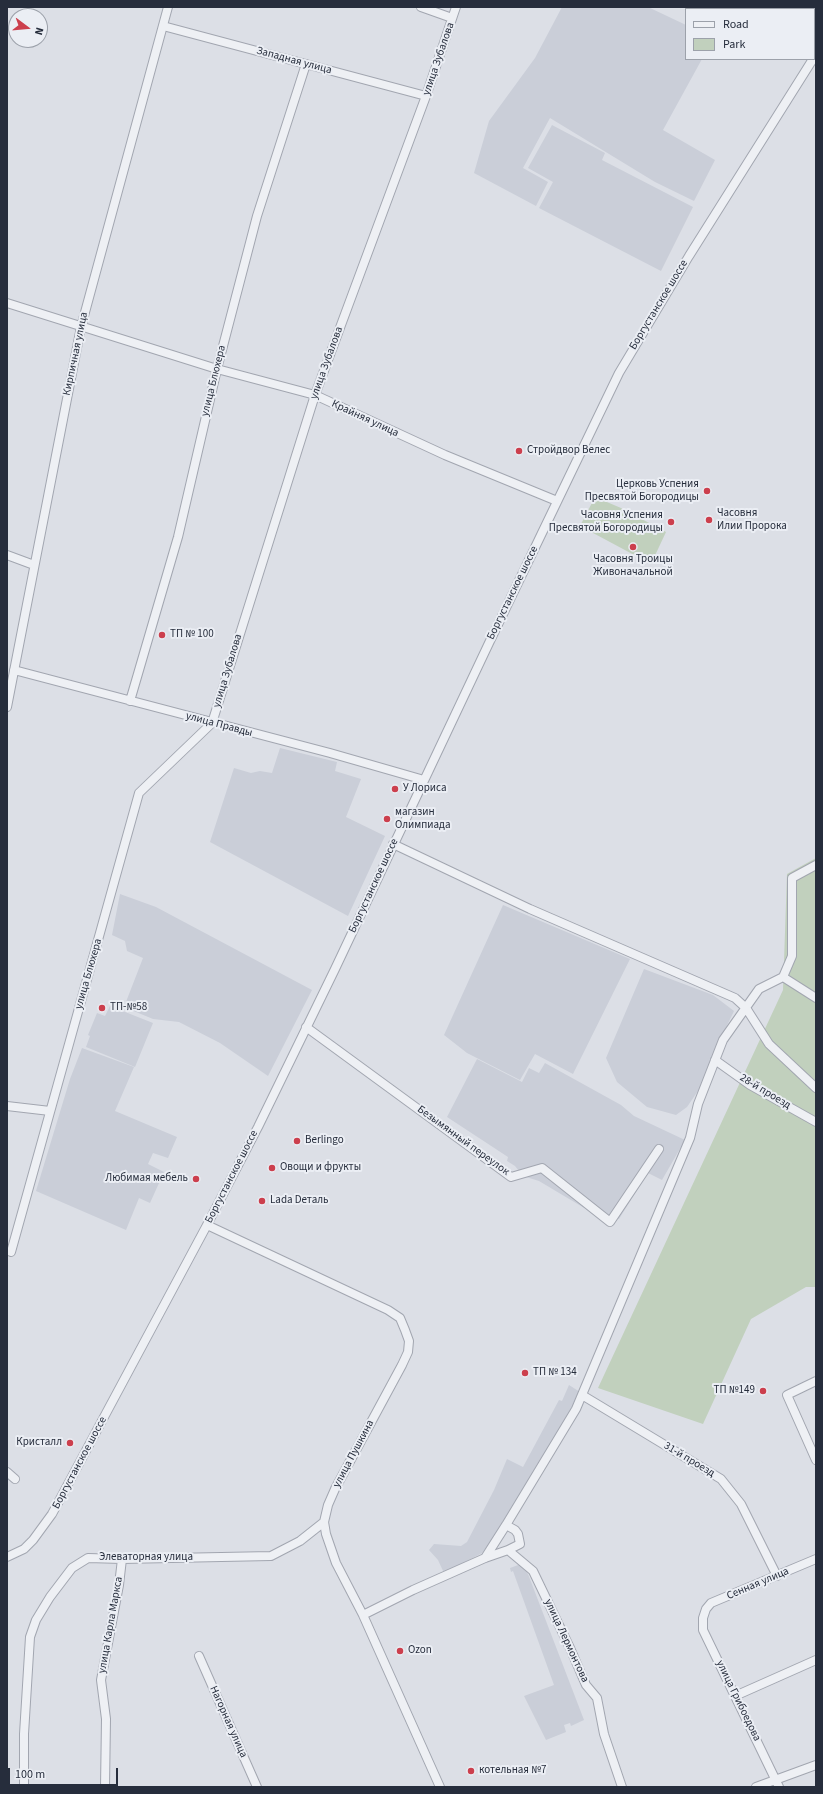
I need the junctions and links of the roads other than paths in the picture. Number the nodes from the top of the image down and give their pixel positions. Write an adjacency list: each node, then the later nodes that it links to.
1 (168, 7): 5 (street, Кирпичная улица)
2 (421, 7): 4 (street)
3 (456, 7): 4 (street, улица Зубалова)
4 (452, 18): 8 (street, улица Зубалова)
5 (163, 26): 7 (street, Западная улица); 10 (street, Кирпичная улица)
6 (812, 60): 13 (street, Боргустанское шоссе)
7 (306, 64): 8 (street, Западная улица); 11 (street, улица Блюхера)
8 (426, 96): 12 (street, улица Зубалова)
9 (7, 303): 10 (street, Крайняя улица)
10 (81, 327): 11 (street, Крайняя улица); 15 (street, Кирпичная улица)
11 (217, 369): 12 (street, Крайняя улица); 17 (street, улица Блюхера)
12 (315, 395): 13 (street, Крайняя улица); 19 (street, улица Зубалова)
13 (557, 501): 20 (street, Боргустанское шоссе)
14 (7, 555): 15 (street)
15 (34, 565): 16 (street, Кирпичная улица)
16 (14, 670): 17 (street, улица Правды); 18 (street, Кирпичная улица)
17 (130, 701): 19 (street, улица Правды)
18 (7, 707)
19 (212, 723): 20 (street, улица Правды); 30 (street, улица Блюхера)
20 (424, 780): 21 (street, Боргустанское шоссе)
21 (393, 844): 25 (street); 26 (street, Боргустанское шоссе)
22 (816, 865): 23 (street)
23 (783, 976): 24 (street); 25 (street)
24 (816, 998)
25 (746, 1008): 27 (street); 28 (street)
26 (306, 1027): 32 (street, Безымянный переулок); 33 (street, Боргустанское шоссе)
27 (715, 1060): 31 (street, 28-й проезд); 36 (street)
28 (816, 1088)
29 (7, 1106): 30 (street)
30 (50, 1111): 34 (street, улица Блюхера)
31 (816, 1122)
32 (659, 1149)
33 (207, 1225): 41 (street, улица Пушкина); 44 (street, Боргустанское шоссе)
34 (11, 1252)
35 (816, 1381): 37 (street)
36 (582, 1395): 42 (street); 48 (street, 31-й проезд)
37 (814, 1450): 38 (street)
38 (816, 1460)
39 (7, 1472): 40 (street)
40 (15, 1480)
41 (324, 1522): 46 (street, Элеваторная улица); 50 (street, улица Пушкина)
42 (506, 1525): 43 (street); 45 (street)
43 (508, 1550): 45 (street); 60 (street, улица Лермонтова)
44 (7, 1557)
45 (485, 1558): 50 (street)
46 (122, 1559): 56 (street, Элеваторная улица); 57 (street, улица Карла Маркса)
47 (816, 1559): 48 (street, Сенная улица)
48 (777, 1576): 49 (street, Сенная улица)
49 (704, 1613): 53 (street, улица Грибоедова)
50 (363, 1615): 59 (street, улица Пушкина)
51 (199, 1656): 58 (street, Нагорная улица)
52 (816, 1660): 53 (street)
53 (735, 1696): 55 (street, улица Грибоедова)
54 (816, 1765): 55 (street)
55 (777, 1783): 61 (street)
56 (24, 1787)
57 (105, 1787)
58 (258, 1787)
59 (440, 1787)
60 (622, 1787)
61 (756, 1787)

